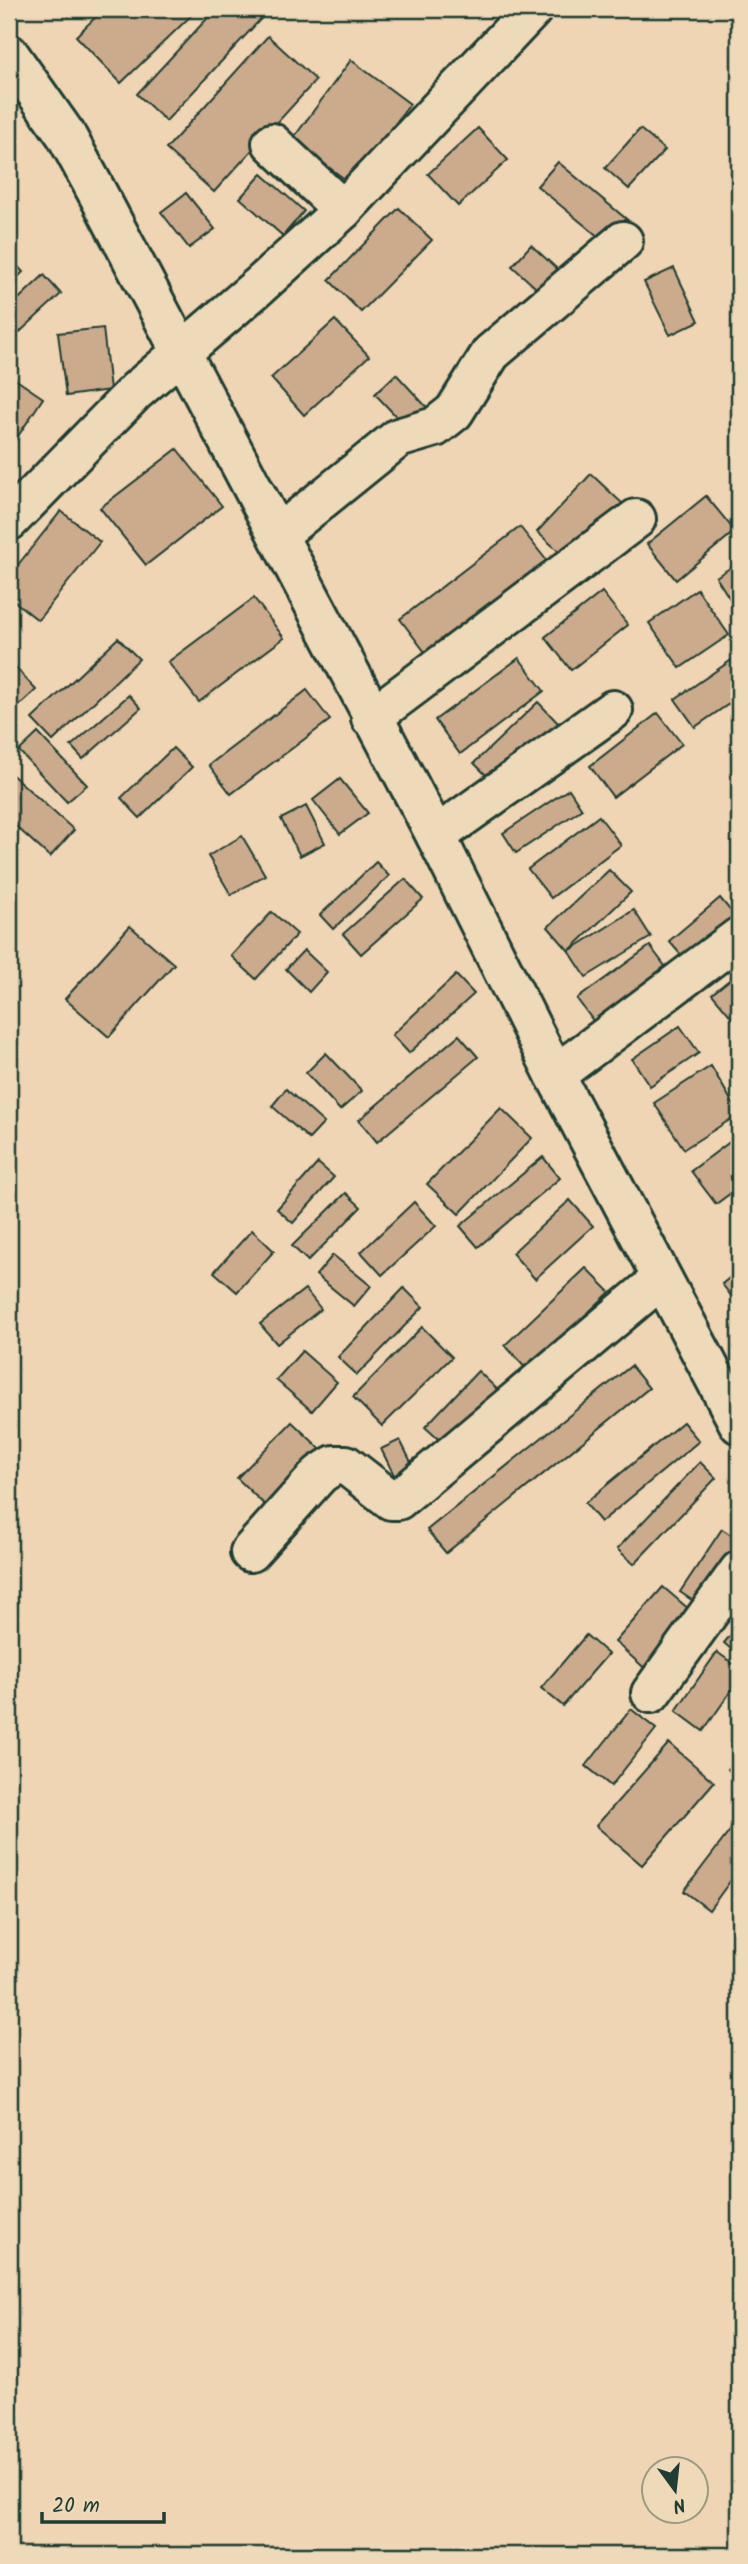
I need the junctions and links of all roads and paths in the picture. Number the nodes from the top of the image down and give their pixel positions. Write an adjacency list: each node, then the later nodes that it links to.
1 (532, 10): 4 (street)
2 (9, 54): 6 (street)
3 (272, 144): 4 (street)
4 (343, 211): 6 (street)
5 (623, 241): 9 (street)
6 (181, 352): 8 (street); 9 (street)
7 (636, 519): 11 (street)
8 (9, 520)
9 (278, 535): 11 (street)
10 (613, 710): 12 (street)
11 (371, 718): 12 (street)
12 (436, 836): 14 (street)
13 (739, 937): 14 (street)
14 (555, 1075): 15 (street)
15 (661, 1279): 16 (street); 17 (street)
16 (739, 1424)
17 (250, 1552)
18 (739, 1571): 19 (street)
19 (651, 1693)

